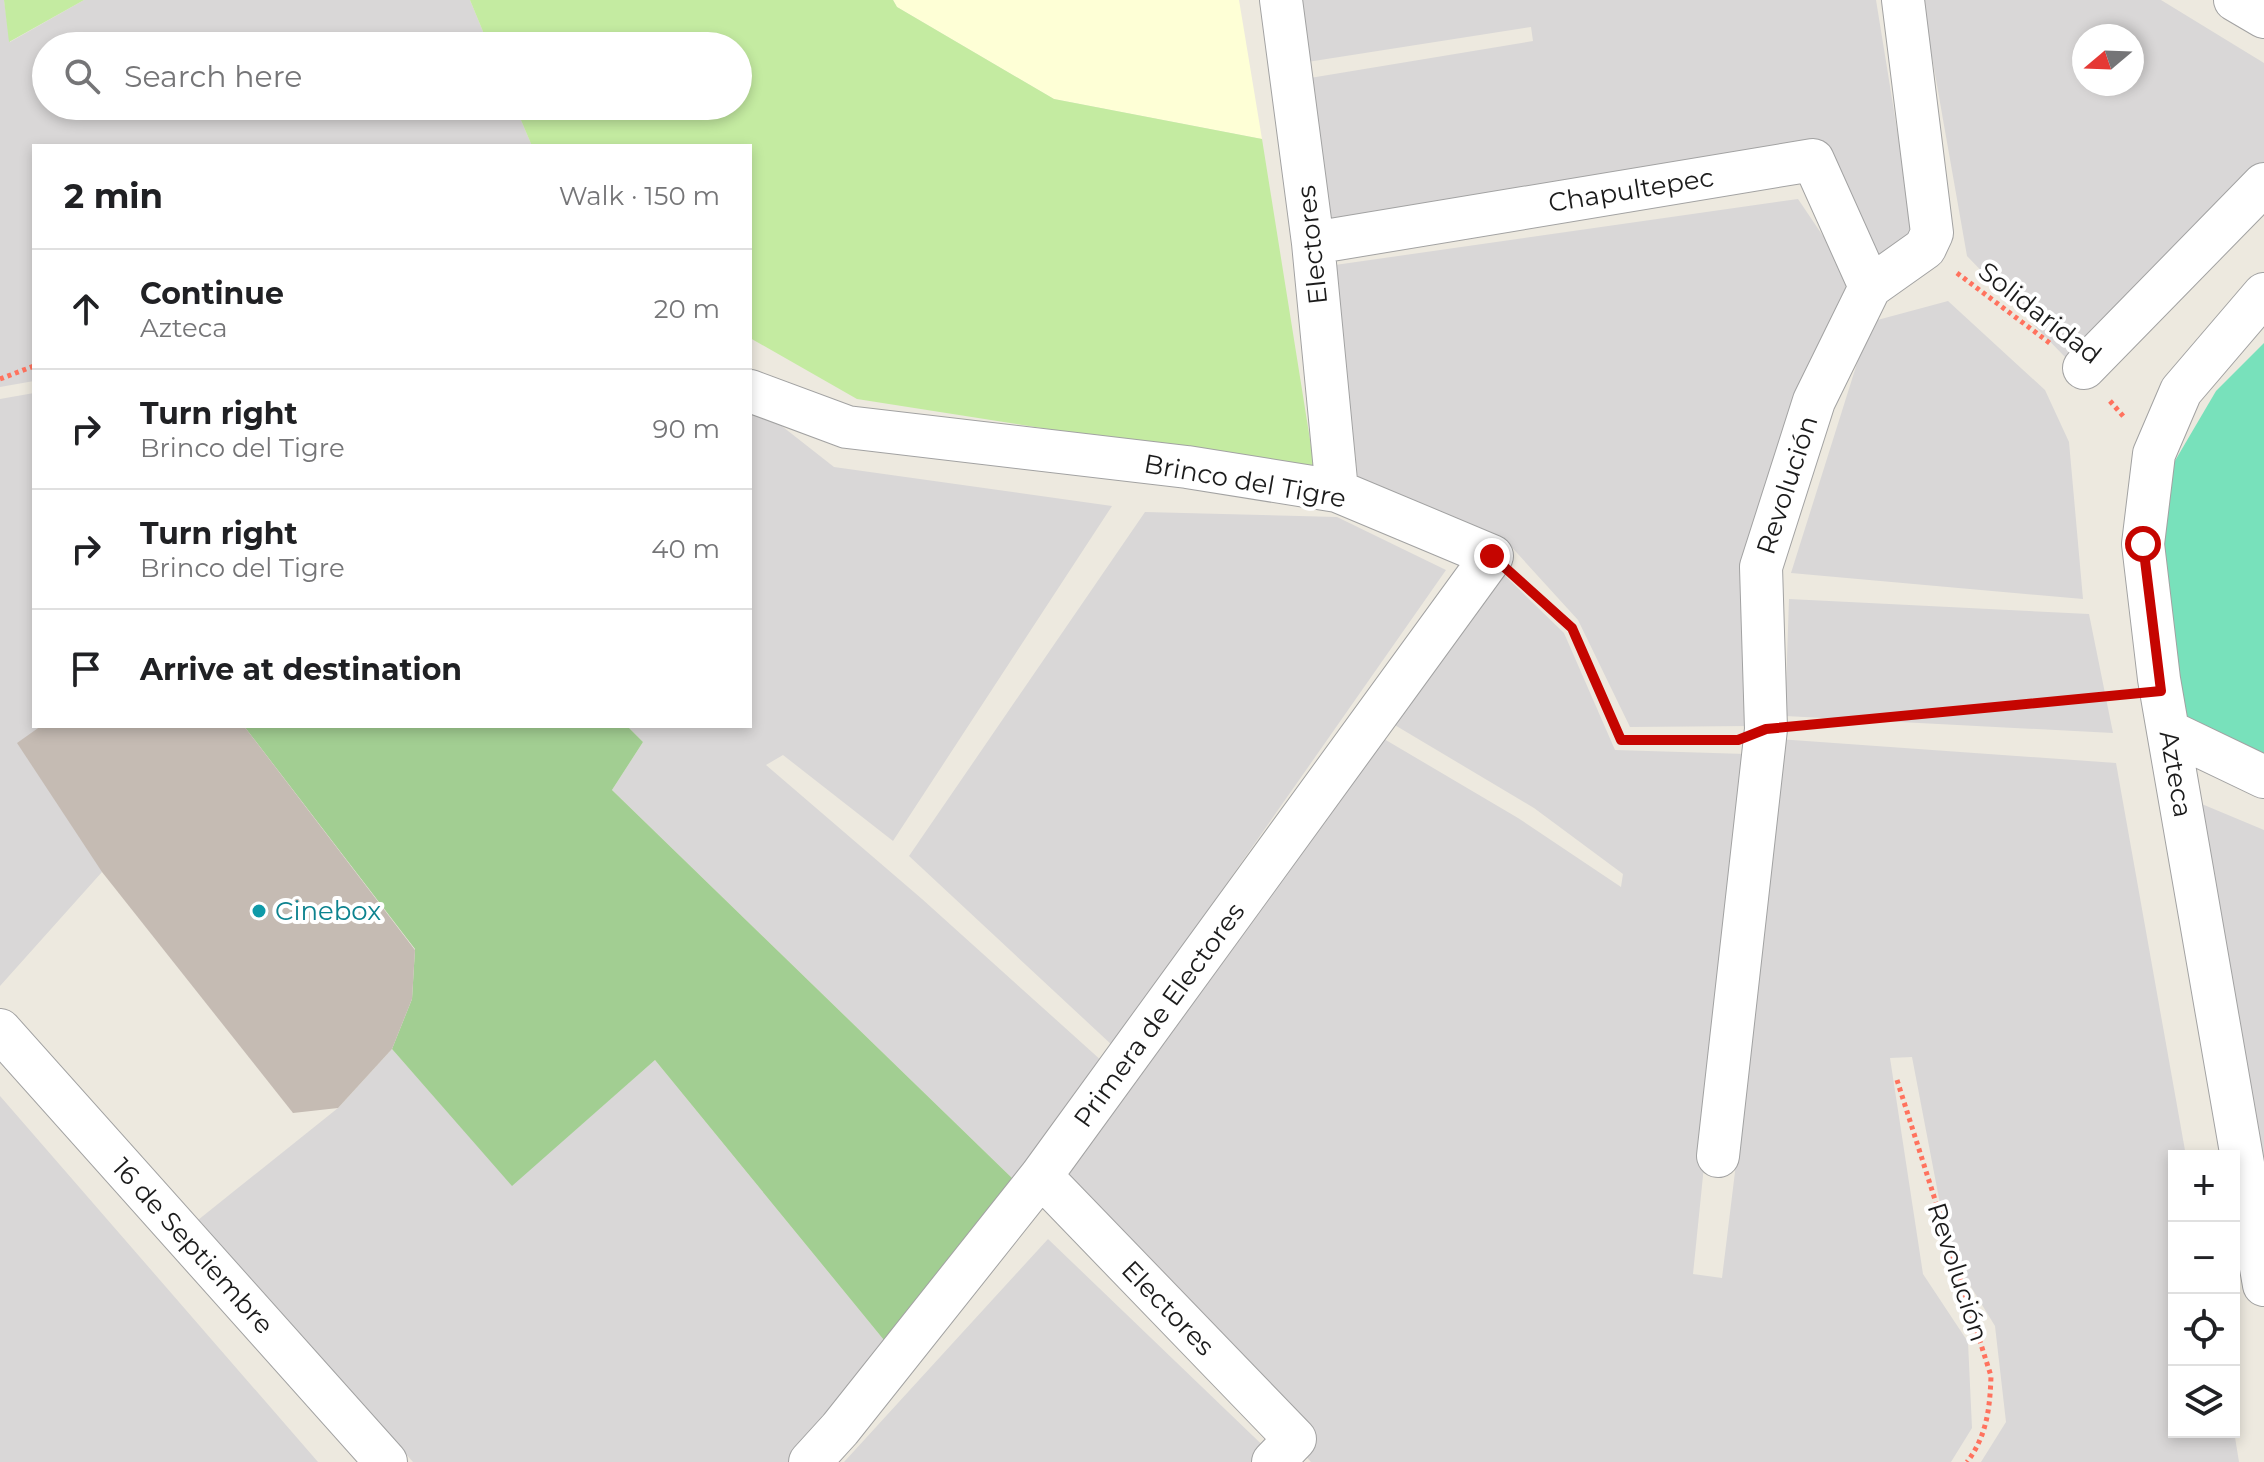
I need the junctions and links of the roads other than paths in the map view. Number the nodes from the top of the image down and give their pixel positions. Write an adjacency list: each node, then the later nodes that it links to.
1 (1281, 0): 6 (street, Electores)
2 (1903, 0): 7 (street, Revolución)
3 (2235, 0): 4 (street)
4 (2264, 17)
5 (2264, 184): 9 (street)
6 (1313, 243): 7 (street, Chapultepec); 11 (street, Electores)
7 (1870, 287): 16 (street, Revolución)
8 (2264, 294): 13 (street, Azteca)
9 (2084, 368)
10 (752, 392): 11 (street, Brinco del Tigre)
11 (1337, 491): 12 (street, Brinco del Tigre)
12 (1492, 556): 17 (street, Primera de Electores)
13 (2165, 711): 14 (street); 18 (street, Azteca)
14 (2264, 777)
15 (0, 1030): 20 (street, 16 de Septiembre)
16 (1718, 1156)
17 (1041, 1176): 19 (street, Electores); 21 (street, Primera de Electores)
18 (2264, 1285)
19 (1284, 1451)
20 (386, 1462)
21 (810, 1462)

